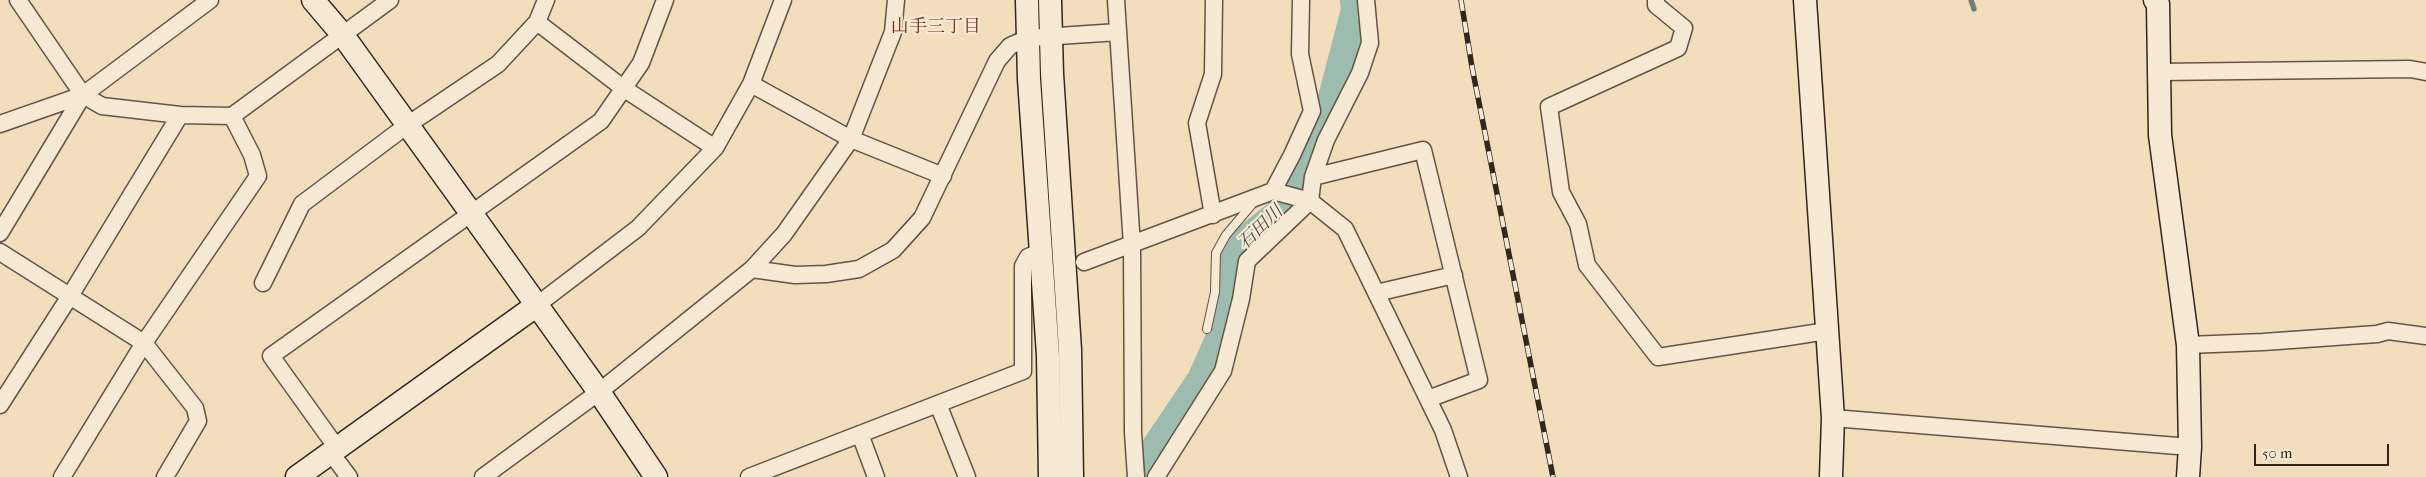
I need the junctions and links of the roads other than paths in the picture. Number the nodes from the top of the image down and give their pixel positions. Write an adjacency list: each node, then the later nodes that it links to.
1 (210, 0): 27 (street)
2 (313, 0): 20 (street)
3 (390, 0): 20 (street)
4 (546, 0): 18 (street)
5 (665, 0): 26 (street)
6 (783, 0): 25 (street)
7 (896, 0): 33 (street)
8 (1027, 0): 22 (street)
9 (1050, 0): 21 (street)
10 (1116, 0): 19 (street)
11 (1214, 0): 41 (street)
12 (1301, 0): 28 (street)
13 (1366, 0): 34 (street)
14 (1656, 0): 54 (street)
15 (1805, 0): 54 (street)
16 (2155, 0): 23 (street)
17 (22, 1): 27 (street)
18 (536, 22): 26 (street); 32 (street)
19 (1118, 32): 21 (street); 43 (street)
20 (342, 34): 30 (street); 32 (street)
21 (1051, 36): 22 (street); 77 (street)
22 (1028, 38): 36 (street); 45 (street)
23 (2159, 72): 24 (street); 57 (street)
24 (2426, 72)
25 (752, 84): 33 (street); 35 (street)
26 (623, 88): 35 (street); 40 (street)
27 (83, 95): 29 (street); 31 (street); 42 (street)
28 (1312, 111): 34 (street); 38 (street)
29 (180, 115): 30 (street); 51 (street)
30 (232, 116): 56 (street)
31 (0, 124)
32 (406, 126): 40 (street); 49 (street)
33 (852, 139): 36 (street); 47 (street)
34 (1326, 140): 37 (street)
35 (715, 148): 52 (street)
36 (943, 176): 47 (street)
37 (1313, 177): 39 (street); 48 (street)
38 (1266, 194): 39 (street); 41 (street); 53 (lane)
39 (1310, 201): 50 (street); 79 (street)
40 (470, 213): 52 (street); 65 (street)
41 (1213, 215): 43 (street)
42 (0, 233)
43 (1132, 246): 46 (street); 78 (street)
44 (0, 252): 51 (street)
45 (1040, 252): 60 (street); 76 (street)
46 (1084, 262)
47 (752, 269): 58 (street)
48 (1454, 276): 50 (street); 59 (street)
49 (263, 283)
50 (1376, 294): 59 (street)
51 (70, 296): 56 (street); 61 (street)
52 (537, 305): 58 (street); 65 (street)
53 (1207, 329)
54 (1827, 331): 62 (street)
55 (2426, 336): 57 (street)
56 (144, 343): 67 (street); 68 (street)
57 (2188, 345): 64 (street)
58 (599, 392): 71 (street); 72 (street)
59 (1428, 399): 80 (street)
60 (938, 404): 63 (street); 75 (street)
61 (0, 405)
62 (1833, 418): 64 (street); 81 (street)
63 (860, 434): 66 (street); 74 (street)
64 (2190, 447): 82 (street)
65 (334, 450): 69 (street); 70 (street)
66 (781, 471): 73 (street)
67 (62, 477)
68 (165, 477)
69 (297, 477)
70 (349, 477)
71 (483, 477)
72 (656, 477)
73 (749, 477)
74 (876, 477)
75 (968, 477)
76 (1050, 477)
77 (1072, 477)
78 (1136, 477)
79 (1156, 477)
80 (1459, 477)
81 (1832, 477)
82 (2188, 477)

